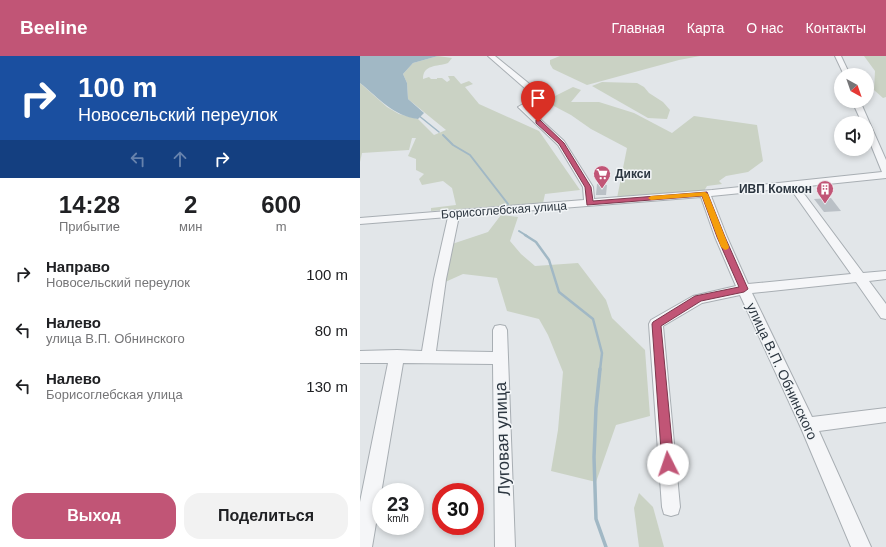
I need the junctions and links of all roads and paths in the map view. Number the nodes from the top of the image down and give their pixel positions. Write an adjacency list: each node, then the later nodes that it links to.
1 (491, 56): 9 (street)
2 (838, 56): 3 (street)
3 (844, 68)
4 (874, 142): 5 (street)
5 (886, 170)
6 (886, 175): 7 (street, Борисоглебская улица)
7 (793, 185): 8 (street, Борисоглебская улица); 13 (street)
8 (705, 194): 9 (street, Борисоглебская улица); 14 (street, улица В.П. Обнинского)
9 (589, 203): 10 (street, Борисоглебская улица)
10 (454, 214): 11 (street, Борисоглебская улица); 19 (street)
11 (360, 221)
12 (886, 275): 13 (street)
13 (860, 278): 14 (street); 15 (street)
14 (744, 289): 22 (street, улица В.П. Обнинского); 23 (street)
15 (886, 314)
16 (500, 330): 20 (street, Луговая улица)
17 (397, 356): 18 (street); 19 (street); 24 (street)
18 (360, 357)
19 (428, 358): 20 (street)
20 (499, 358): 25 (street, Луговая улица)
21 (886, 415): 22 (street)
22 (808, 425): 26 (street, улица В.П. Обнинского)
23 (671, 507)
24 (362, 547)
25 (505, 547)
26 (861, 547)

